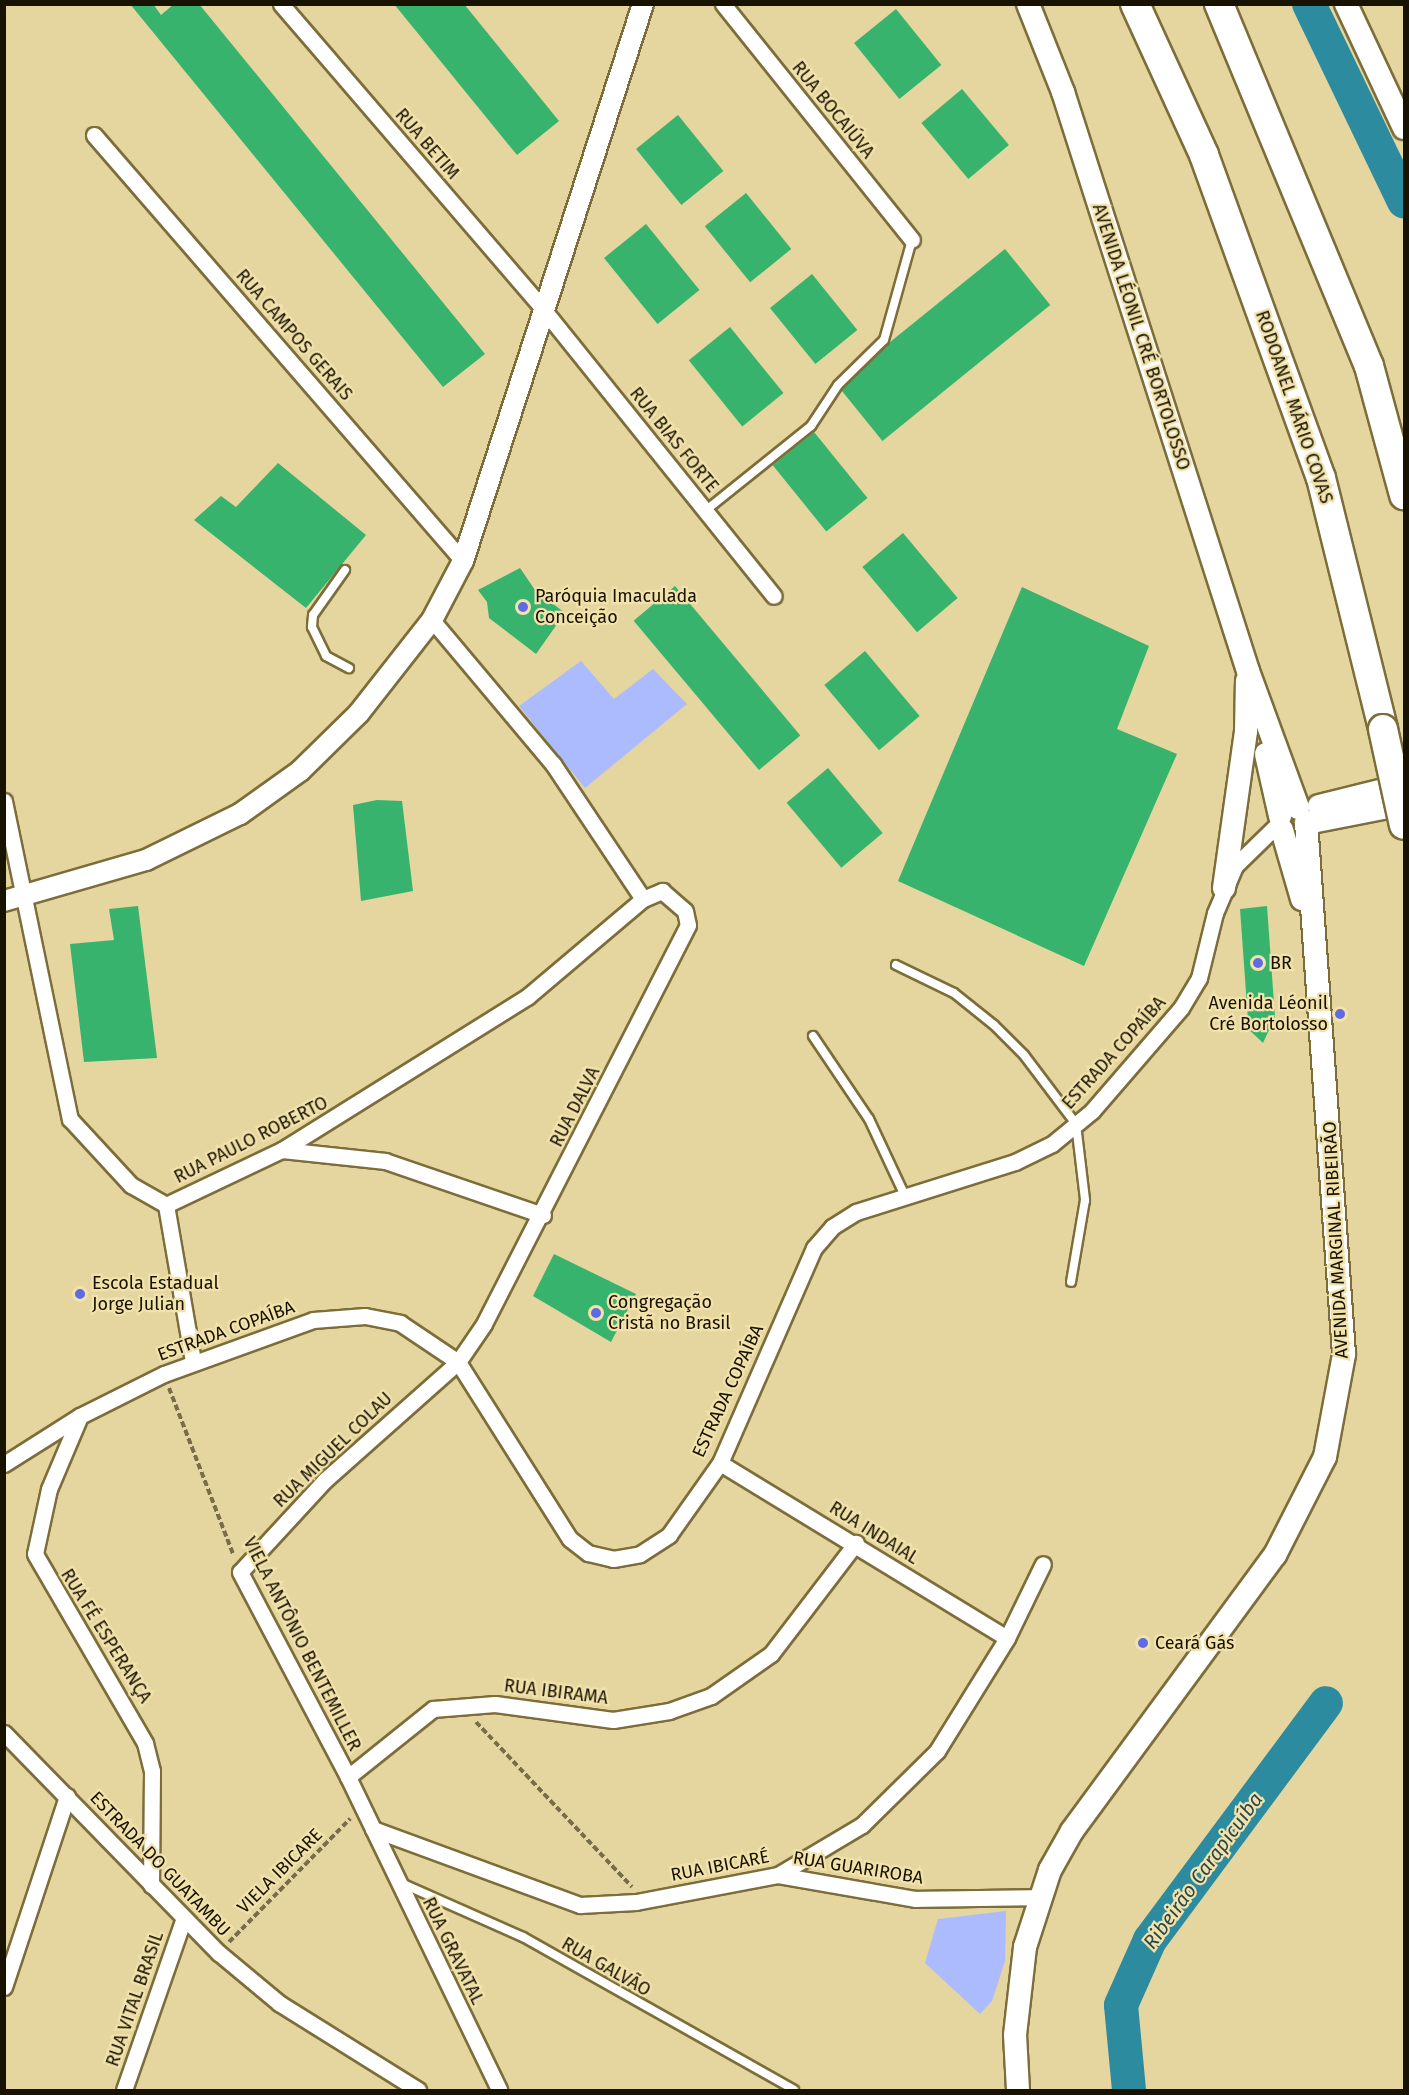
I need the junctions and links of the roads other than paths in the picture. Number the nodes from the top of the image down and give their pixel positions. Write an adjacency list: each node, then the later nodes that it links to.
1 (281, 4): 11 (street, RUA BETIM)
2 (643, 4): 11 (street)
3 (723, 4): 10 (street, RUA BOCAIÚVA)
4 (1028, 4): 19 (main road, AVENIDA LÉONIL CRÉ BORTOLOSSO)
5 (1135, 4): 24 (highway, RODOANEL MÁRIO COVAS, bridge)
6 (1219, 4): 12 (highway)
7 (1346, 4): 8 (main road)
8 (1404, 128)
9 (94, 135): 14 (street, RUA CAMPOS GERAIS)
10 (912, 240): 13 (lane)
11 (543, 309): 13 (street, RUA BIAS FORTE); 14 (street)
12 (1404, 495)
13 (705, 511): 16 (street, RUA BIAS FORTE)
14 (463, 561): 17 (street)
15 (345, 570): 18 (lane)
16 (774, 596)
17 (432, 620): 26 (street); 27 (street)
18 (349, 668)
19 (1248, 671): 23 (main road, AVENIDA LÉONIL CRÉ BORTOLOSSO); 25 (main road)
20 (1404, 785): 23 (main road)
21 (4, 801): 26 (street, RUA PAULO ROBERTO)
22 (1404, 804): 23 (main road)
23 (1291, 819): 25 (street, ESTRADA COPAÍBA); 28 (main road, AVENIDA LÉONIL CRÉ BORTOLOSSO)
24 (1404, 825)
25 (1224, 888): 31 (street, ESTRADA COPAÍBA)
26 (13, 899): 34 (street, RUA PAULO ROBERTO)
27 (643, 899): 32 (street, RUA PAULO ROBERTO); 35 (street, RUA DALVA)
28 (1316, 946): 53 (main road, AVENIDA MARGINAL RIBEIRÃO)
29 (896, 965): 31 (lane)
30 (813, 1036): 33 (lane)
31 (1076, 1124): 33 (street, ESTRADA COPAÍBA); 36 (lane)
32 (282, 1150): 34 (street, RUA PAULO ROBERTO); 35 (street)
33 (905, 1196): 40 (street, ESTRADA COPAÍBA)
34 (166, 1205): 37 (street)
35 (543, 1215): 38 (street, RUA DALVA)
36 (1071, 1282)
37 (193, 1362): 38 (street, ESTRADA COPAÍBA); 39 (street, ESTRADA COPAÍBA)
38 (458, 1362): 40 (street, ESTRADA COPAÍBA); 44 (street, RUA MIGUEL COLAU)
39 (80, 1416): 41 (street, ESTRADA COPAÍBA); 52 (street, RUA FÉ ESPERANÇA)
40 (720, 1463): 42 (street, RUA INDAIAL)
41 (4, 1464)
42 (856, 1543): 45 (street, RUA INDAIAL); 47 (street, RUA IBIRAMA)
43 (1043, 1564): 45 (street, RUA IBICARÉ)
44 (240, 1572): 47 (street, VIELA ANTÔNIO BENTEMILLER)
45 (1007, 1638): 50 (street, RUA IBICARÉ)
46 (4, 1733): 48 (street, ESTRADA DO GUATAMBU)
47 (348, 1777): 49 (street, VIELA ANTÔNIO BENTEMILLER)
48 (67, 1796): 52 (street, ESTRADA DO GUATAMBU); 55 (street)
49 (373, 1829): 50 (street, RUA IBICARÉ); 51 (street, RUA GRAVATAL)
50 (778, 1875): 53 (street, RUA GUARIROBA)
51 (397, 1881): 58 (street, RUA GRAVATAL); 59 (lane, RUA GALVÃO)
52 (151, 1885): 54 (street, ESTRADA DO GUATAMBU)
53 (1041, 1897): 60 (main road, AVENIDA MARGINAL RIBEIRÃO)
54 (183, 1921): 56 (street, RUA VITAL BRASIL); 57 (street, ESTRADA DO GUATAMBU)
55 (4, 1987)
56 (124, 2091)
57 (418, 2091)
58 (499, 2091)
59 (794, 2091)
60 (1018, 2091)

